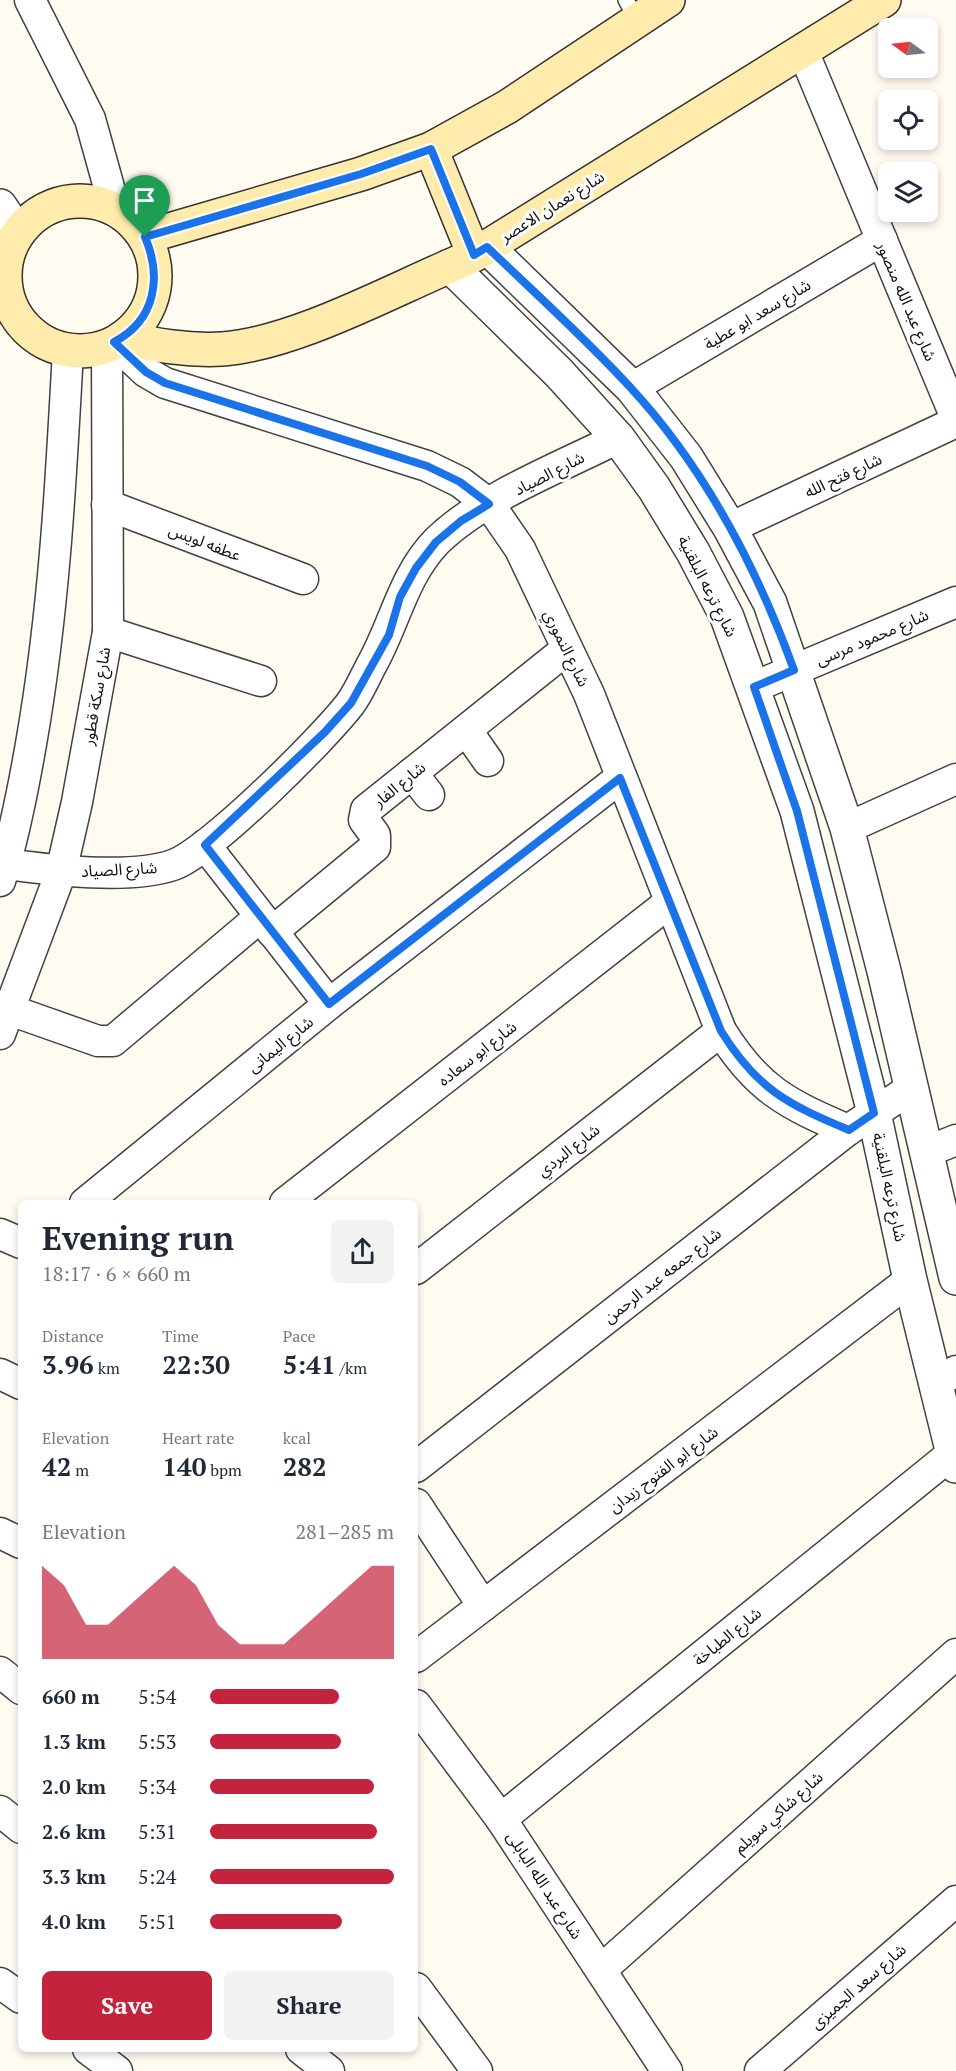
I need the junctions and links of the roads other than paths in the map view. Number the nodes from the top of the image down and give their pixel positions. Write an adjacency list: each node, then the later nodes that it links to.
1 (30, 0): 8 (street)
2 (668, 0): 4 (main road)
3 (884, 0): 5 (main road, شارع نعمان الاعصر)
4 (632, 10): 6 (main road)
5 (803, 51): 11 (street, شارع عبد الله منصور); 12 (main road, شارع نعمان الاعصر)
6 (431, 149): 10 (main road); 12 (main road)
7 (0, 206): 9 (street)
8 (115, 209): 9 (main road); 10 (main road)
9 (11, 235): 13 (main road)
10 (145, 237): 14 (main road)
11 (882, 240): 16 (street, شارع سعد ابو عطية); 17 (street, شارع عبد الله منصور)
12 (470, 256): 14 (main road, شارع نعمان الاعصر); 16 (street); 18 (street, شارع ترعه البلقنية)
13 (11, 321): 15 (main road)
14 (115, 342): 15 (main road); 19 (street, شارع النموري); 20 (street, شارع سكة قطور)
15 (68, 350): 36 (street)
16 (632, 388): 21 (street)
17 (956, 420): 21 (street, شارع فتح الله)
18 (618, 438): 19 (street, شارع الصياد); 28 (street, شارع ترعه البلقنية)
19 (489, 504): 25 (street, شارع النموري); 34 (street, شارع الصياد)
20 (107, 505): 22 (street, عطفه لويس); 24 (street, شارع سكة قطور)
21 (730, 528): 26 (street)
22 (303, 579)
23 (956, 602): 26 (street, شارع محمود مرسى)
24 (108, 632): 27 (street); 35 (street, شارع سكة قطور)
25 (567, 649): 29 (street, شارع الفار); 31 (street, شارع النموري)
26 (794, 670): 28 (street, شارع محمود مرسى); 33 (street)
27 (261, 681)
28 (754, 687): 40 (street, شارع ترعه البلقنية)
29 (467, 731): 30 (street); 38 (street, شارع الفار)
30 (488, 761)
31 (620, 778): 37 (street, شارع النموري); 41 (street, شارع اليمانى)
32 (956, 779): 33 (street)
33 (847, 828): 39 (street)
34 (205, 845): 35 (street, شارع الصياد); 38 (street)
35 (61, 872): 36 (street, شارع الصياد); 42 (street, شارع سكة قطور)
36 (3, 873)
37 (670, 902): 43 (street, شارع النموري); 49 (street, شارع ابو سعاده)
38 (266, 924): 41 (street); 42 (street, شارع الفار)
39 (884, 971): 40 (street); 44 (street)
40 (843, 990): 45 (street, شارع ترعه البلقنية)
41 (329, 1004): 48 (street, شارع اليمانى)
42 (5, 1022)
43 (721, 1031): 45 (street, شارع النموري); 52 (street, شارع البردي)
44 (912, 1088): 45 (street, شارع جمعه عبد الرحمن); 47 (street)
45 (861, 1121): 54 (street, شارع ترعه البلقنية); 59 (street, شارع جمعه عبد الرحمن)
46 (956, 1140): 47 (street)
47 (926, 1152): 53 (street)
48 (89, 1200)
49 (289, 1200)
50 (0, 1234): 51 (street)
51 (18, 1242)
52 (418, 1267)
53 (956, 1278)
54 (910, 1280): 56 (street, شارع ترعه البلقنية); 63 (street, شارع ابو الفتوح زيدان)
55 (0, 1374): 57 (street)
56 (946, 1377): 58 (street, شارع ترعه البلقنية)
57 (18, 1383)
58 (955, 1460): 70 (street, شارع الطباخة)
59 (418, 1465)
60 (418, 1507): 63 (street)
61 (0, 1533): 62 (street)
62 (18, 1542)
63 (483, 1606): 65 (street, شارع ابو الفتوح زيدان)
64 (956, 1654): 73 (street, شارع شاكي سويلم)
65 (418, 1655)
66 (0, 1672): 67 (street)
67 (18, 1687)
68 (418, 1708): 70 (street, شارع عبد الله البابلى)
69 (0, 1811): 71 (street)
70 (501, 1819): 73 (street, شارع عبد الله البابلى)
71 (18, 1826)
72 (956, 1901): 83 (street, شارع سعد الجميزى)
73 (601, 1970): 82 (street, شارع عبد الله البابلى)
74 (0, 1983): 76 (street)
75 (418, 1991): 81 (street)
76 (18, 1996)
77 (92, 2052): 79 (street)
78 (305, 2052): 80 (street)
79 (117, 2071)
80 (329, 2071)
81 (477, 2071)
82 (667, 2071)
83 (760, 2071)

